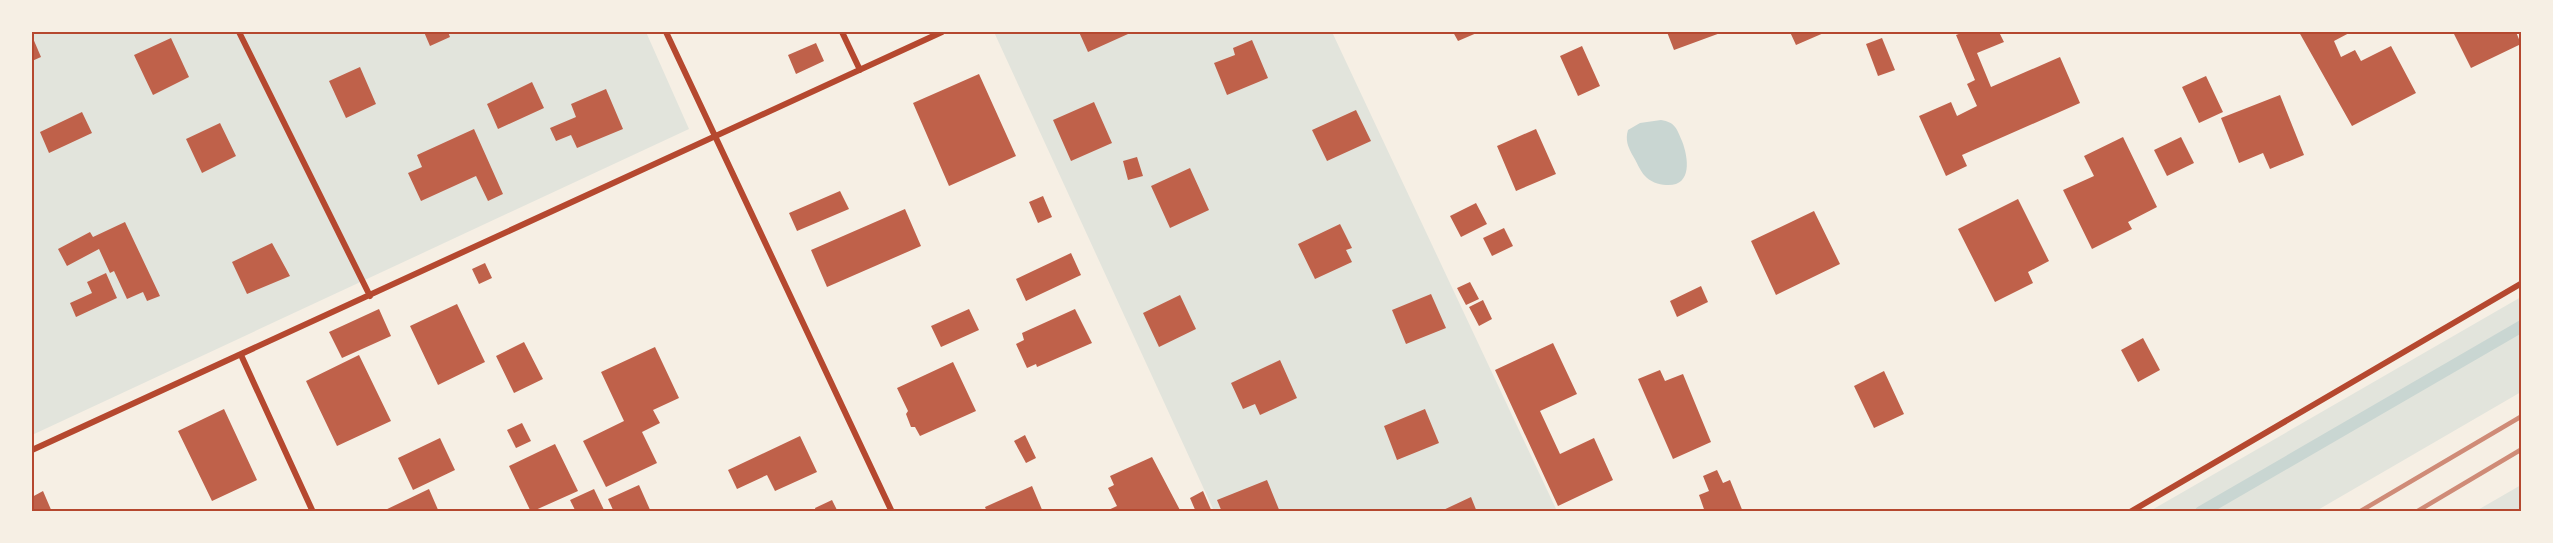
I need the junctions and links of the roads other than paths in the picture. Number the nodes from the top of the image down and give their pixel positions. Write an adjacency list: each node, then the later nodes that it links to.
1 (239, 32): 8 (street)
2 (666, 32): 6 (street)
3 (842, 32): 5 (street)
4 (942, 32): 5 (street)
5 (860, 70): 6 (street)
6 (715, 136): 8 (street); 12 (street)
7 (2522, 283): 13 (street)
8 (370, 296): 9 (street)
9 (241, 355): 10 (street); 11 (street)
10 (32, 450)
11 (313, 512)
12 (892, 512)
13 (2130, 512)

